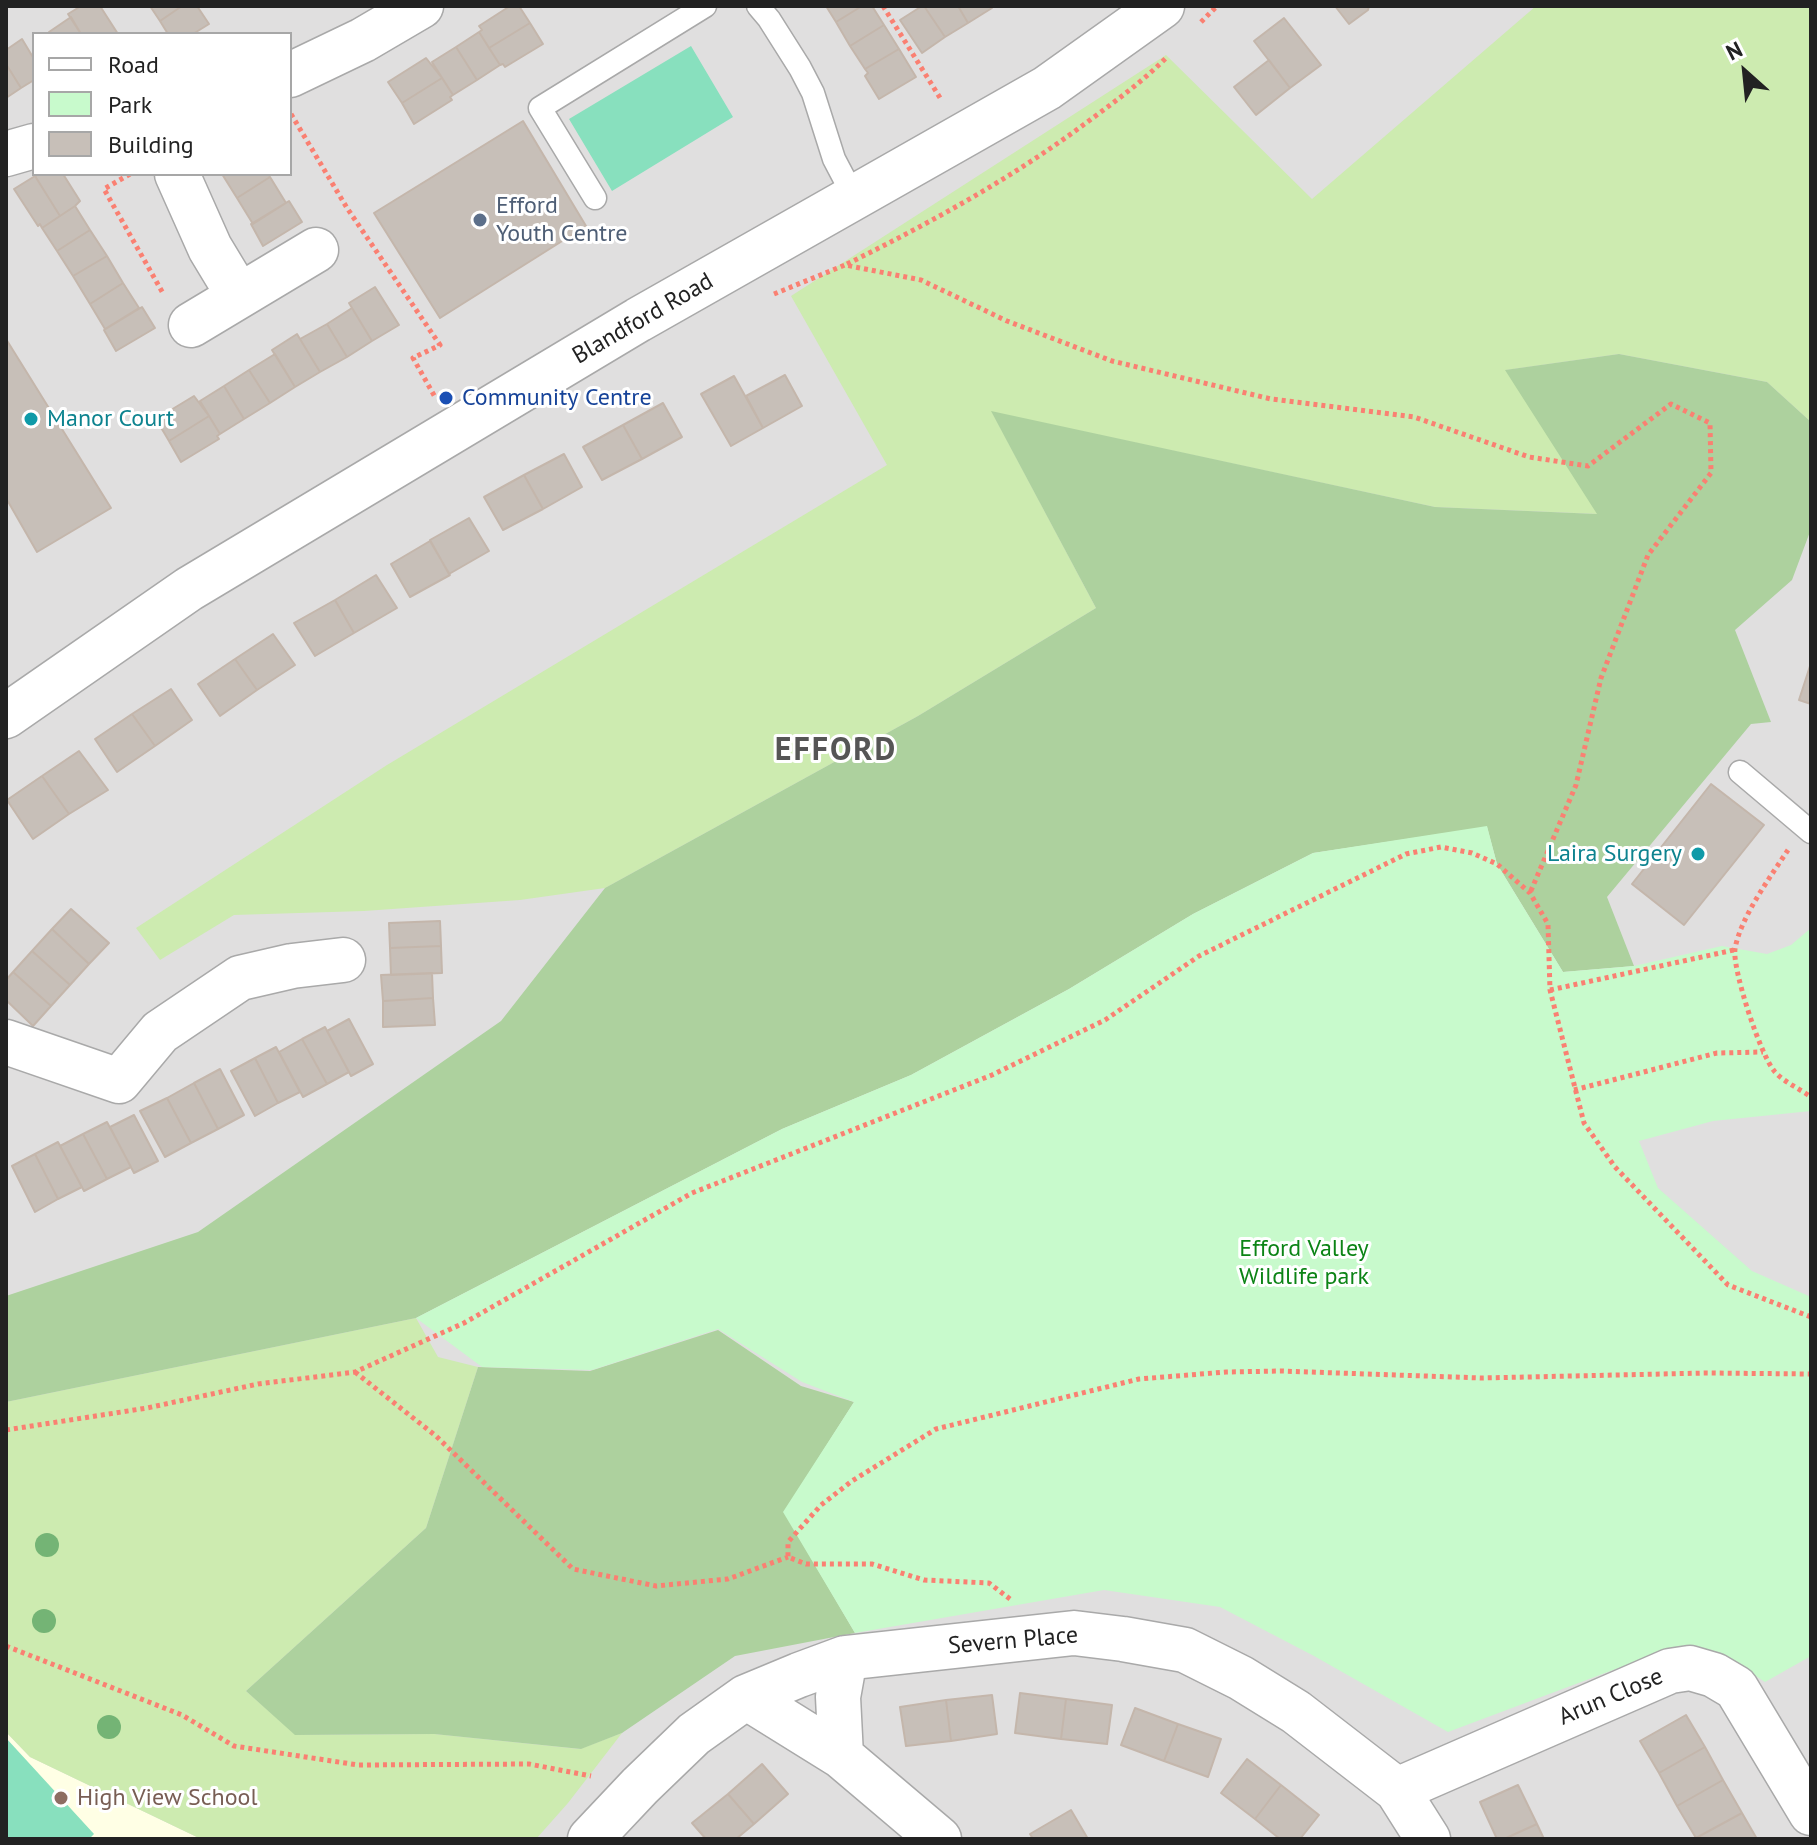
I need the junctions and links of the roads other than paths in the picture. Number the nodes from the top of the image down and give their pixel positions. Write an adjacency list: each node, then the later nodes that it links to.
1 (421, 6): 5 (street)
2 (705, 6): 9 (lane)
3 (758, 6): 10 (lane)
4 (1180, 16): 10 (street, Blandford Road)
5 (292, 74)
6 (32, 147): 7 (street)
7 (6, 154)
8 (178, 176): 12 (street)
9 (595, 198)
10 (855, 199): 14 (street, Blandford Road)
11 (316, 250): 12 (street)
12 (239, 296): 13 (street)
13 (191, 325)
14 (6, 716)
15 (1740, 772): 16 (lane)
16 (1807, 829)
17 (343, 960): 18 (street)
18 (7, 1046)
19 (845, 1658): 20 (street, Severn Place); 21 (street); 22 (street, Severn Place)
20 (746, 1697): 21 (street); 24 (street, Severn Place)
21 (841, 1756): 25 (street)
22 (1397, 1790): 23 (street, Arun Close); 26 (street, Severn Place)
23 (1811, 1813)
24 (590, 1839)
25 (939, 1839)
26 (1428, 1839)

